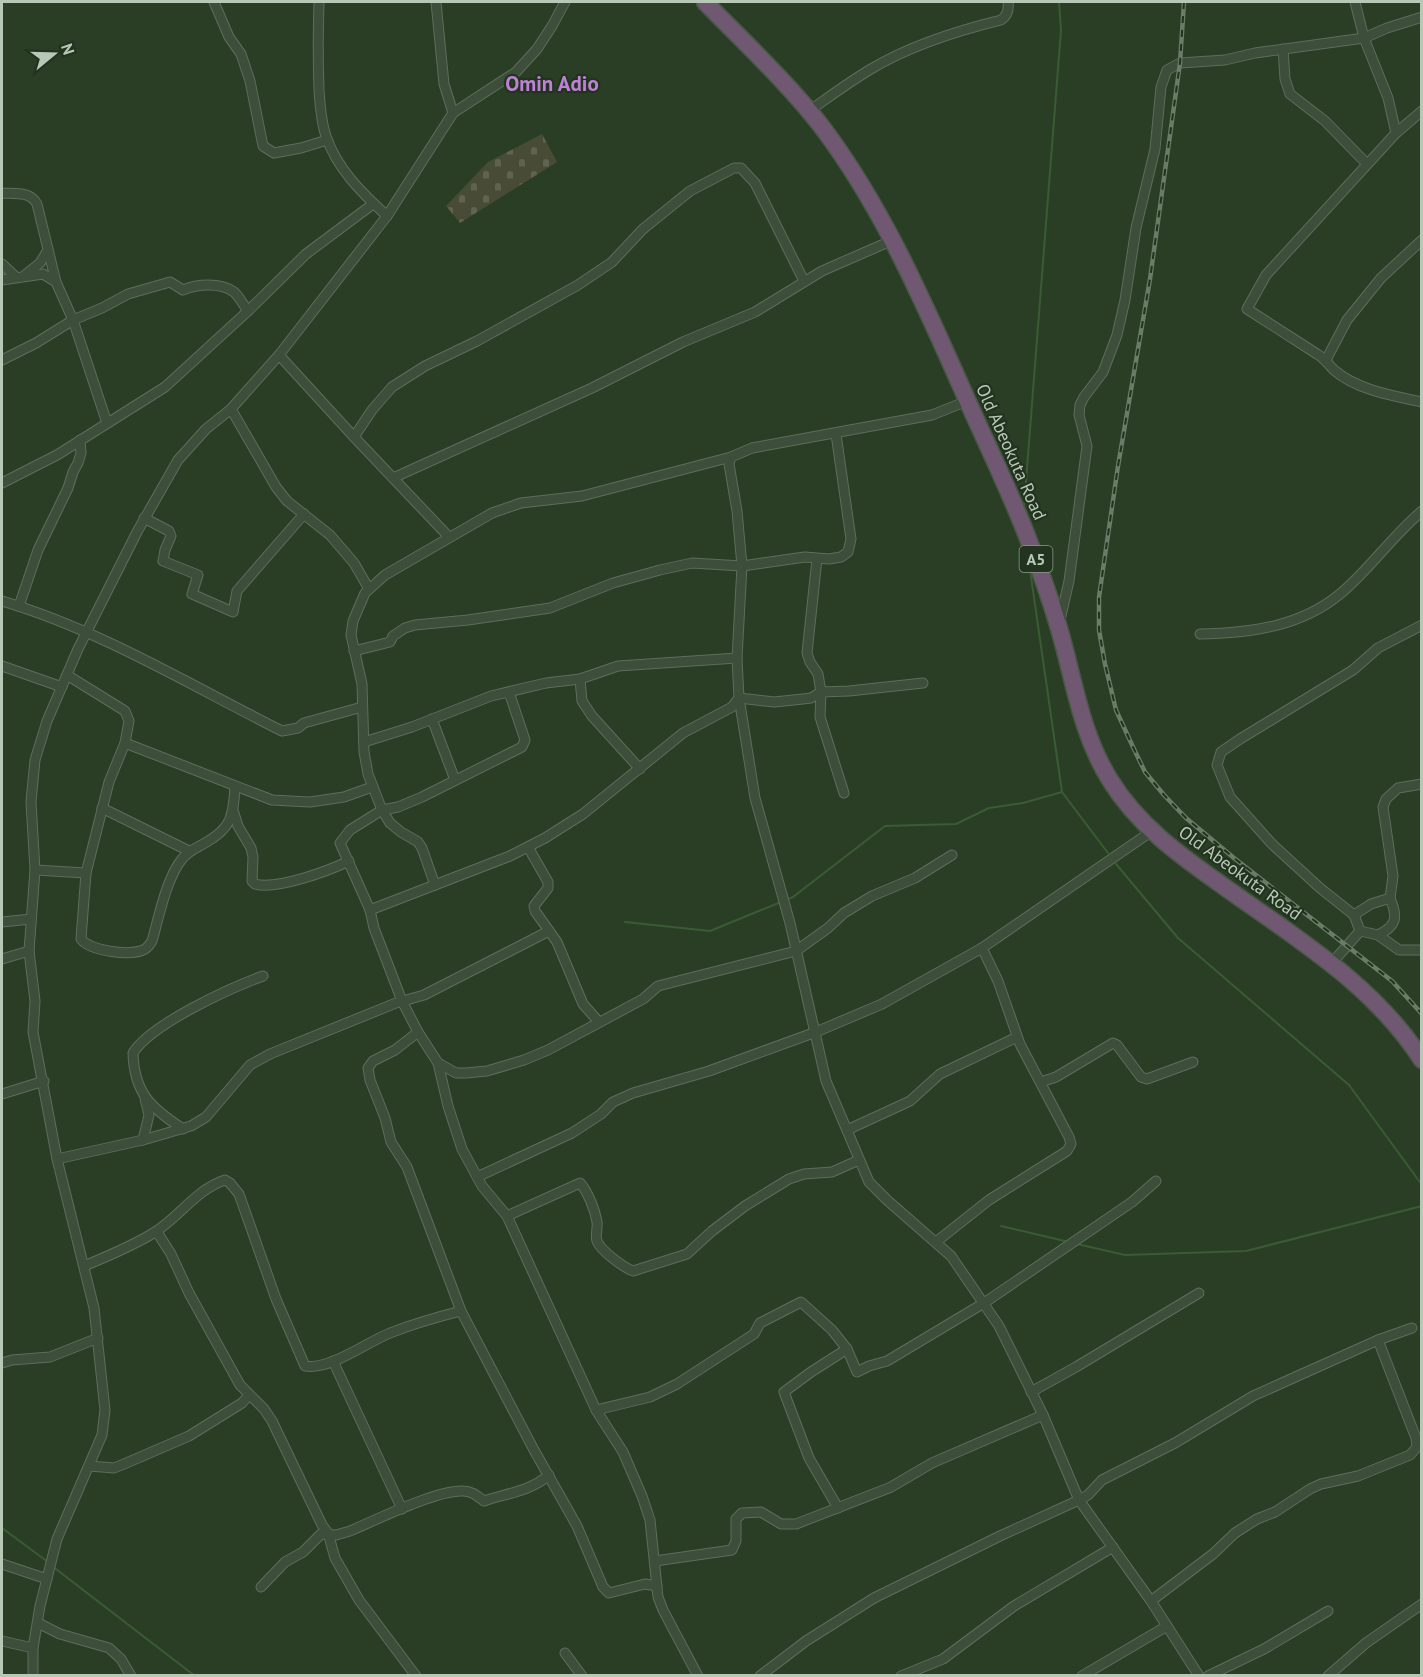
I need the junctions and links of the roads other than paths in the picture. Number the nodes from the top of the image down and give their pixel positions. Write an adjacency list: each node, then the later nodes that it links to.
1 (214, 2): 15 (street)
2 (320, 2): 15 (street)
3 (436, 2): 13 (street)
4 (566, 2): 13 (street)
5 (705, 2): 11 (highway, Old Abeokuta Road / A5)
6 (1008, 2): 11 (street)
7 (1355, 2): 9 (street)
8 (1422, 17): 9 (street)
9 (1364, 38): 10 (street); 14 (street)
10 (1283, 49): 16 (street); 52 (street)
11 (809, 111): 20 (highway, Old Abeokuta Road / A5)
12 (1422, 111): 14 (street)
13 (453, 113): 19 (street)
14 (1396, 133): 16 (street)
15 (327, 140): 18 (street)
16 (1366, 164): 32 (street)
17 (2, 193): 22 (street)
18 (374, 204): 19 (street); 28 (street)
19 (387, 216): 30 (street)
20 (893, 240): 26 (street); 33 (highway, Old Abeokuta Road / A5)
21 (1422, 240): 32 (street)
22 (48, 250): 24 (street); 27 (street)
23 (2, 264): 24 (street)
24 (20, 276): 25 (street); 27 (street)
25 (2, 280)
26 (804, 281): 38 (street); 41 (street)
27 (57, 282): 29 (street)
28 (248, 311): 29 (street); 36 (street)
29 (73, 320): 31 (street); 36 (street)
30 (279, 355): 35 (street); 38 (street)
31 (2, 360)
32 (1326, 360): 34 (street)
33 (967, 401): 37 (street); 52 (highway, Old Abeokuta Road / A5)
34 (1422, 402)
35 (231, 409): 44 (street); 45 (street)
36 (107, 423): 39 (street)
37 (836, 434): 40 (street); 47 (street)
38 (354, 437): 41 (street)
39 (80, 440): 42 (street); 51 (street)
40 (731, 457): 46 (street); 48 (street)
41 (393, 478): 46 (street)
42 (2, 483)
43 (1422, 511): 55 (street)
44 (304, 514): 45 (street); 49 (street)
45 (144, 518): 54 (street)
46 (449, 537): 49 (street)
47 (817, 559): 48 (street); 64 (street)
48 (742, 566): 56 (street); 57 (street)
49 (369, 589): 56 (street)
50 (2, 601): 51 (street)
51 (19, 606): 54 (street)
52 (1058, 625): 79 (highway, Old Abeokuta Road / A5)
53 (1422, 625): 89 (street)
54 (86, 633): 59 (street); 66 (street)
55 (1200, 634)
56 (354, 651): 66 (street)
57 (737, 658): 60 (street); 65 (street)
58 (2, 666): 62 (street)
59 (68, 675): 62 (street); 69 (street)
60 (580, 679): 63 (street); 70 (street)
61 (923, 684): 64 (street)
62 (62, 687): 84 (street)
63 (509, 692): 67 (street); 71 (street)
64 (821, 692): 65 (street); 75 (street)
65 (739, 698): 70 (street); 98 (street)
66 (362, 707): 68 (street)
67 (432, 720): 68 (street); 71 (street)
68 (364, 742): 74 (street)
69 (124, 743): 73 (street); 76 (street)
70 (640, 769): 80 (street)
71 (455, 780): 78 (street)
72 (1422, 784): 87 (street)
73 (235, 787): 74 (street); 77 (street)
74 (372, 788): 78 (street)
75 (844, 793)
76 (102, 808): 81 (street); 85 (street)
77 (233, 810): 81 (street); 83 (street)
78 (382, 810): 83 (street); 86 (street)
79 (1152, 831): 95 (street); 100 (highway, Old Abeokuta Road / A5)
80 (528, 847): 86 (street); 93 (street)
81 (189, 851): 85 (street)
82 (952, 855): 98 (street)
83 (349, 861): 88 (street)
84 (35, 870): 85 (street); 90 (street)
85 (86, 873)
86 (435, 885): 88 (street)
87 (1390, 898): 89 (street); 94 (street)
88 (370, 910): 102 (street)
89 (1354, 915): 92 (street)
90 (31, 920): 91 (street); 97 (street)
91 (2, 922)
92 (1360, 931): 94 (street); 100 (street)
93 (549, 932): 102 (street); 103 (street)
94 (1378, 935): 96 (street)
95 (982, 948): 105 (street); 106 (street)
96 (1422, 950)
97 (29, 951): 99 (street); 110 (street)
98 (796, 951): 103 (street); 105 (street)
99 (2, 958)
100 (1331, 964): 107 (highway, Old Abeokuta Road / A5)
101 (262, 976): 113 (street)
102 (402, 1001): 104 (street); 114 (street)
103 (598, 1021): 109 (street)
104 (418, 1032): 109 (street); 127 (street)
105 (816, 1032): 115 (street); 119 (street)
106 (1017, 1037): 111 (street); 115 (street)
107 (1422, 1060)
108 (1193, 1062): 111 (street)
109 (438, 1063): 119 (street)
110 (44, 1081): 112 (street); 117 (street)
111 (1041, 1082): 123 (street)
112 (2, 1094)
113 (145, 1099): 114 (street); 116 (street)
114 (183, 1128): 116 (street)
115 (847, 1130): 118 (street)
116 (143, 1140): 117 (street)
117 (57, 1158): 124 (street)
118 (859, 1160): 121 (street); 123 (street)
119 (477, 1177): 121 (street)
120 (1156, 1181): 126 (street)
121 (507, 1216): 136 (street)
122 (157, 1232): 124 (street); 132 (street); 135 (street)
123 (936, 1242): 126 (street)
124 (84, 1266): 129 (street)
125 (1199, 1293): 134 (street)
126 (984, 1303): 131 (street); 134 (street)
127 (461, 1311): 132 (street); 139 (street)
128 (1412, 1328): 130 (street)
129 (98, 1338): 133 (street); 138 (street)
130 (1378, 1340): 140 (street); 150 (street)
131 (847, 1349): 136 (street); 141 (street)
132 (333, 1361): 142 (street)
133 (2, 1363)
134 (1031, 1392): 137 (street)
135 (249, 1395): 138 (street); 143 (street)
136 (596, 1410): 145 (street)
137 (1043, 1415): 140 (street); 141 (street)
138 (89, 1466): 147 (street)
139 (549, 1475): 142 (street); 148 (street)
140 (1079, 1500): 144 (street); 163 (street)
141 (838, 1508): 145 (street)
142 (402, 1509): 143 (street)
143 (328, 1533): 149 (street); 160 (street)
144 (1113, 1547): 150 (street); 164 (street)
145 (655, 1562): 148 (street)
146 (2, 1564): 147 (street)
147 (47, 1579): 153 (street)
148 (657, 1586): 162 (street)
149 (261, 1587)
150 (1152, 1601): 154 (street)
151 (1422, 1604): 168 (street)
152 (1328, 1611): 167 (street)
153 (38, 1623): 156 (street); 159 (street)
154 (1167, 1626): 165 (street); 166 (street)
155 (2, 1641): 156 (street)
156 (33, 1648): 158 (street)
157 (565, 1653): 161 (street)
158 (33, 1676)
159 (131, 1676)
160 (416, 1676)
161 (582, 1676)
162 (698, 1676)
163 (760, 1676)
164 (901, 1676)
165 (1082, 1676)
166 (1199, 1676)
167 (1208, 1676)
168 (1328, 1676)

